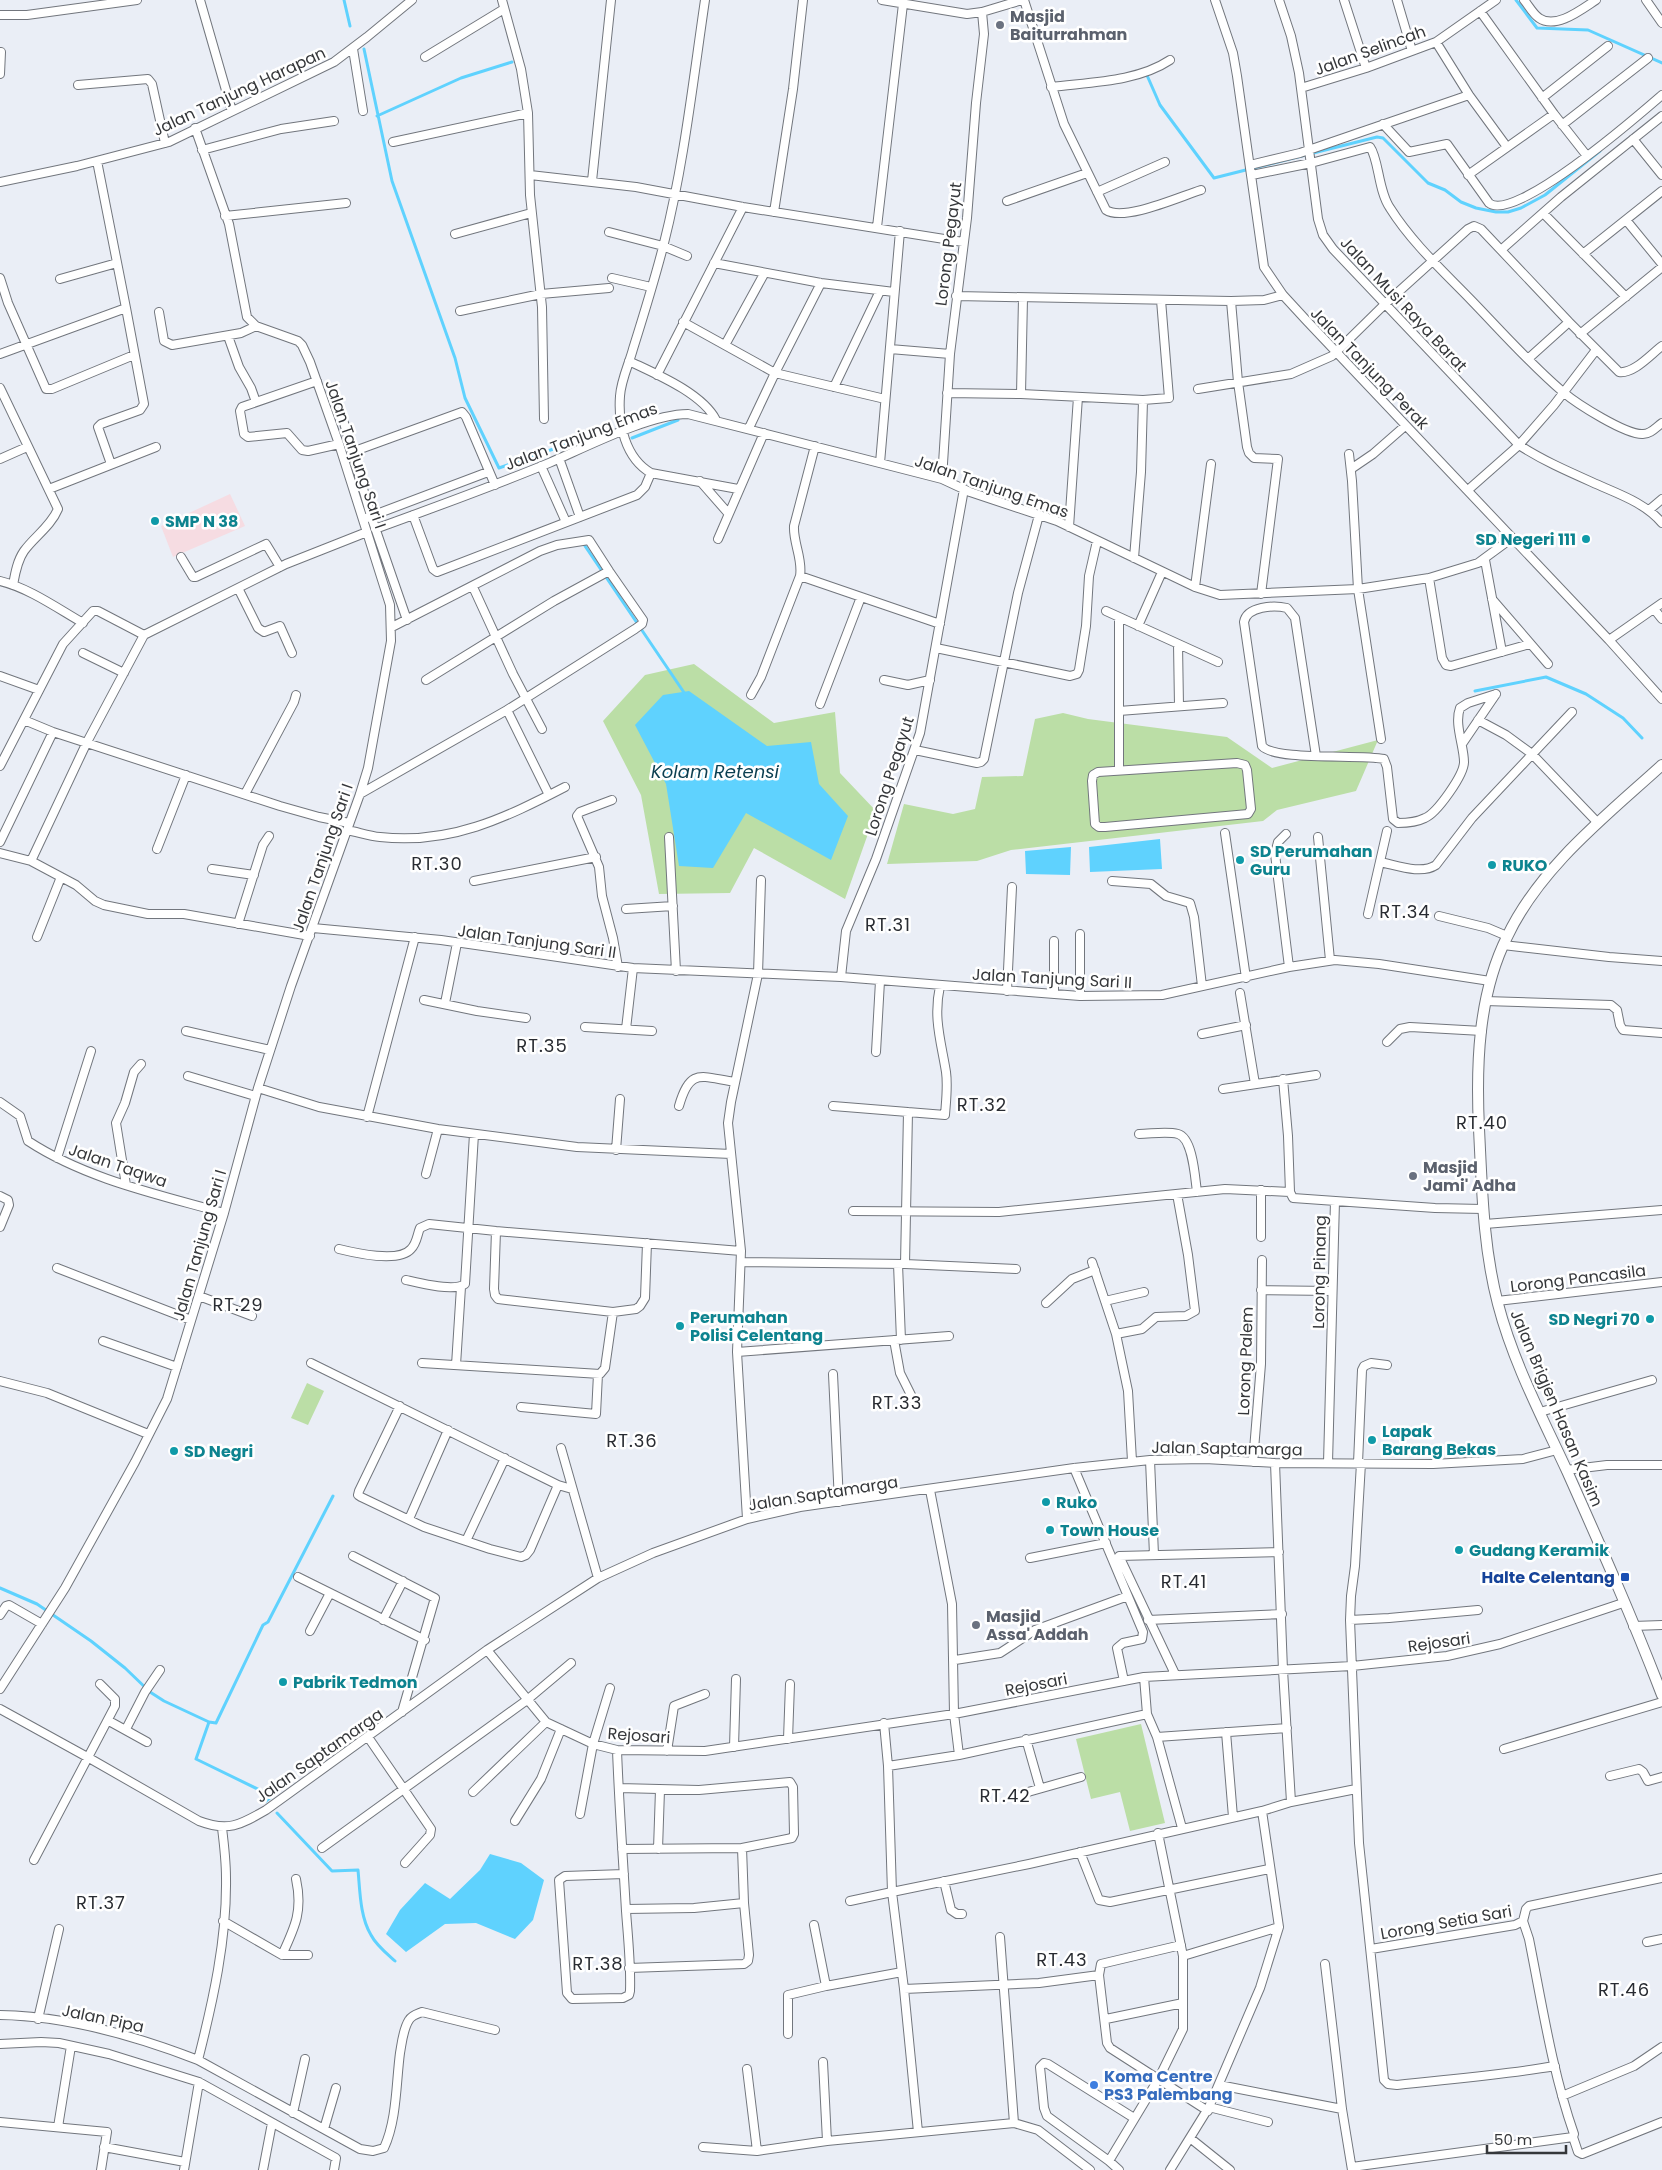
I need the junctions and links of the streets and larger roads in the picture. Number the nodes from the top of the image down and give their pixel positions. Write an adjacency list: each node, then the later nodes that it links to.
1 (136, 0): 22 (street)
2 (200, 0): 40 (street)
3 (412, 0): 26 (street, Jalan Tanjung Harapan)
4 (502, 0): 19 (street)
5 (611, 0): 64 (street)
6 (705, 0): 71 (street)
7 (803, 0): 75 (street)
8 (882, 0): 18 (street)
9 (1023, 0): 21 (street); 35 (street)
10 (1215, 0): 59 (street, Jalan Tanjung Perak)
11 (1279, 0): 36 (street, Jalan Musi Raya Barat)
12 (1344, 0): 32 (street)
13 (1397, 0): 27 (street)
14 (1495, 0): 20 (street, Jalan Selincah)
15 (1524, 0): 16 (street)
16 (1596, 0)
17 (1646, 0): 23 (street)
18 (903, 4): 21 (street); 80 (street)
19 (504, 9): 29 (street); 42 (street)
20 (1480, 11): 24 (street, Jalan Selincah); 39 (street)
21 (982, 12): 84 (street, Lorong Pegayut)
22 (0, 15)
23 (1662, 23)
24 (1436, 42): 27 (street, Jalan Selincah); 37 (street)
25 (1608, 46): 39 (street)
26 (352, 49): 40 (street, Jalan Tanjung Harapan); 41 (street)
27 (1412, 51): 32 (street, Jalan Selincah)
28 (2, 52): 33 (street)
29 (425, 57)
30 (1648, 58): 47 (street)
31 (1170, 60): 35 (street)
32 (1366, 68): 36 (street, Jalan Selincah)
33 (0, 74)
34 (78, 85): 51 (street)
35 (1051, 86): 60 (street)
36 (1301, 88): 54 (street, Jalan Musi Raya Barat)
37 (1469, 95): 46 (street); 52 (street)
38 (1662, 95): 55 (street)
39 (1542, 98): 43 (street)
40 (232, 111): 48 (street, Jalan Tanjung Harapan)
41 (363, 111)
42 (528, 113): 50 (street); 61 (street)
43 (1554, 114): 47 (street); 52 (street)
44 (1662, 116): 49 (street)
45 (334, 121): 53 (street)
46 (1383, 124): 54 (street); 62 (street)
47 (1562, 125): 55 (street)
48 (195, 128): 51 (street, Jalan Tanjung Harapan); 53 (street)
49 (1633, 139): 63 (street); 70 (street)
50 (393, 142)
51 (164, 143): 56 (street, Jalan Tanjung Harapan)
52 (1506, 147): 62 (street)
53 (202, 150): 78 (street)
54 (1309, 151): 58 (street, Jalan Musi Raya Barat); 59 (street)
55 (1587, 156): 65 (street)
56 (97, 161): 66 (street, Jalan Tanjung Harapan); 90 (street)
57 (1165, 162): 69 (street)
58 (1310, 162): 59 (street); 89 (street); 110 (street, Jalan Musi Raya Barat)
59 (1251, 170): 103 (street, Jalan Tanjung Perak)
60 (1088, 173): 69 (street); 72 (street)
61 (530, 175): 64 (street); 76 (street)
62 (1468, 175): 65 (street)
63 (1662, 175)
64 (592, 180): 71 (street)
65 (1554, 181): 70 (street)
66 (0, 182)
67 (1201, 190): 69 (street)
68 (1662, 191): 79 (street)
69 (1097, 192)
70 (1564, 192): 77 (street)
71 (675, 194): 74 (street); 85 (street)
72 (1007, 201)
73 (346, 203): 78 (street)
74 (743, 207): 75 (street); 91 (street)
75 (774, 212): 80 (street)
76 (531, 213): 83 (street); 102 (street)
77 (1543, 213): 86 (street); 87 (street)
78 (226, 216): 117 (street)
79 (1626, 220): 87 (street); 92 (street)
80 (877, 227): 81 (street)
81 (900, 231): 84 (street); 101 (street)
82 (609, 232): 85 (street)
83 (455, 234)
84 (963, 242): 104 (street, Lorong Pegayut)
85 (663, 246): 88 (street); 98 (street)
86 (1501, 250): 89 (street); 116 (street)
87 (1583, 254): 105 (street)
88 (688, 256)
89 (1433, 261): 110 (street); 129 (street)
90 (117, 263): 96 (street); 112 (street)
91 (714, 263): 93 (street); 115 (street)
92 (1662, 266): 105 (street)
93 (764, 274): 97 (street); 121 (street)
94 (0, 278): 109 (street)
95 (612, 278): 98 (street)
96 (60, 279)
97 (820, 283): 100 (street); 131 (street)
98 (651, 287): 130 (street)
99 (609, 288): 102 (street)
100 (880, 291): 101 (street); 136 (street)
101 (894, 292): 123 (street)
102 (541, 294): 113 (street); 145 (street)
103 (1283, 295): 108 (street); 125 (street, Jalan Tanjung Perak)
104 (956, 296): 106 (street); 127 (street, Lorong Pegayut)
105 (1626, 297): 118 (street)
106 (1023, 298): 107 (street); 140 (street)
107 (1161, 300): 108 (street); 143 (street)
108 (1231, 301): 134 (street)
109 (8, 303): 111 (street); 120 (street)
110 (1385, 304): 125 (street); 154 (street, Jalan Musi Raya Barat)
111 (0, 306)
112 (126, 308): 120 (street); 128 (street)
113 (460, 311)
114 (159, 312): 119 (street)
115 (683, 322): 121 (street); 132 (street)
116 (1569, 322): 118 (street); 129 (street)
117 (256, 326): 119 (street); 133 (street, Jalan Tanjung Sari I)
118 (1580, 334): 124 (street)
119 (228, 336): 144 (street)
120 (26, 343): 126 (street); 128 (street)
121 (725, 345): 131 (street)
122 (1662, 346): 124 (street)
123 (890, 349): 127 (street); 142 (street)
124 (1596, 350): 138 (street)
125 (1336, 353): 134 (street); 149 (street, Jalan Tanjung Perak)
126 (0, 354)
127 (950, 354): 139 (street, Lorong Pegayut)
128 (134, 355): 163 (street)
129 (1528, 358): 138 (street)
130 (630, 361): 132 (street); 151 (street)
131 (775, 373): 136 (street); 150 (street)
132 (658, 375): 146 (street)
133 (316, 381): 144 (street); 153 (street, Jalan Tanjung Sari I)
134 (1238, 382): 137 (street); 203 (street)
135 (0, 388): 156 (street)
136 (834, 388): 142 (street)
137 (1198, 389)
138 (1564, 392): 148 (street); 154 (street)
139 (947, 394): 140 (street); 169 (street, Lorong Pegayut)
140 (1021, 394): 141 (street)
141 (1078, 397): 143 (street); 184 (street)
142 (885, 399): 162 (street)
143 (1143, 400): 190 (street)
144 (256, 402): 153 (street)
145 (544, 419)
146 (716, 420): 150 (street, Jalan Tanjung Emas); 151 (street, Jalan Tanjung Emas)
147 (344, 423): 158 (street)
148 (1662, 423)
149 (1405, 426): 166 (street); 175 (street, Jalan Tanjung Perak)
150 (749, 428): 152 (street, Jalan Tanjung Emas)
151 (622, 432): 161 (street, Jalan Tanjung Emas); 168 (street)
152 (764, 433): 155 (street, Jalan Tanjung Emas); 173 (street)
153 (339, 444): 181 (street, Jalan Tanjung Sari I)
154 (1519, 445): 175 (street); 177 (street, Jalan Musi Raya Barat)
155 (815, 446): 162 (street, Jalan Tanjung Emas); 195 (street)
156 (27, 447): 160 (street); 172 (street)
157 (156, 447): 163 (street)
158 (352, 452): 167 (street); 181 (street)
159 (1349, 454): 166 (street)
160 (0, 459)
161 (557, 459): 165 (street, Jalan Tanjung Emas); 182 (street)
162 (880, 463): 169 (street, Jalan Tanjung Emas)
163 (111, 464): 172 (street)
164 (1211, 464): 200 (street)
165 (544, 465): 171 (street, Jalan Tanjung Emas); 182 (street)
166 (1351, 469): 202 (street)
167 (488, 472): 171 (street); 181 (street)
168 (651, 473): 170 (street); 182 (street)
169 (942, 479): 174 (street, Jalan Tanjung Emas)
170 (700, 481): 173 (street); 178 (street)
171 (495, 485): 179 (street, Jalan Tanjung Emas)
172 (48, 489): 198 (street)
173 (738, 489): 178 (street)
174 (964, 489): 180 (street, Jalan Tanjung Emas); 213 (street, Lorong Pegayut)
175 (1468, 490): 186 (street, Jalan Tanjung Perak)
176 (1662, 499): 177 (street)
177 (1649, 510): 183 (street, Jalan Musi Raya Barat)
178 (728, 513): 187 (street)
179 (413, 515): 182 (street); 185 (street, Jalan Tanjung Emas)
180 (1039, 515): 184 (street, Jalan Tanjung Emas); 226 (street)
181 (367, 518): 185 (street, Jalan Tanjung Sari I)
182 (574, 519)
183 (1662, 522)
184 (1069, 527): 188 (street, Jalan Tanjung Emas)
185 (371, 530): 192 (street, Jalan Tanjung Emas); 211 (street); 215 (street, Jalan Tanjung Sari I)
186 (1512, 538): 191 (street, Jalan Tanjung Emas); 218 (street, Jalan Tanjung Perak)
187 (718, 539)
188 (1097, 541): 190 (street, Jalan Tanjung Emas); 226 (street)
189 (181, 557): 192 (street)
190 (1134, 558): 193 (street, Jalan Tanjung Emas)
191 (1485, 560): 196 (street, Jalan Tanjung Emas); 205 (street)
192 (280, 567): 201 (street, Jalan Tanjung Emas)
193 (1162, 572): 200 (street, Jalan Tanjung Emas); 214 (street)
194 (605, 573): 199 (street); 217 (street); 236 (street)
195 (800, 576): 204 (street); 235 (street)
196 (1429, 578): 202 (street, Jalan Tanjung Emas); 222 (street)
197 (0, 581): 198 (street)
198 (13, 585): 212 (street)
199 (473, 587): 211 (street); 217 (street)
200 (1195, 587): 203 (street, Jalan Tanjung Emas)
201 (238, 588): 216 (street, Jalan Tanjung Emas); 224 (street)
202 (1358, 589): 203 (street, Jalan Tanjung Emas); 248 (street)
203 (1261, 594)
204 (861, 596): 213 (street); 239 (street)
205 (1491, 597): 220 (street); 222 (street)
206 (1662, 603): 207 (street)
207 (1654, 609): 210 (street); 218 (street)
208 (1106, 611): 209 (street)
209 (1119, 618): 214 (street); 242 (street)
210 (1662, 619)
211 (407, 620): 215 (street)
212 (83, 623): 216 (street); 233 (street)
213 (940, 624): 221 (street, Lorong Pegayut)
214 (1138, 626): 219 (street)
215 (392, 628): 260 (street, Jalan Tanjung Sari I)
216 (144, 635): 228 (street)
217 (496, 636): 230 (street); 236 (street)
218 (1609, 640): 237 (street, Jalan Tanjung Perak)
219 (1178, 644): 225 (street); 240 (street)
220 (1530, 644): 222 (street); 227 (street)
221 (936, 648): 226 (street); 232 (street, Lorong Pegayut)
222 (1502, 652)
223 (83, 653): 228 (street)
224 (292, 653)
225 (1218, 662)
226 (1004, 664): 251 (street)
227 (1548, 664)
228 (124, 673): 249 (street)
229 (0, 676): 233 (street)
230 (426, 680)
231 (884, 680): 232 (street)
232 (930, 680): 251 (street, Lorong Pegayut)
233 (39, 690): 244 (street)
234 (296, 695): 259 (street)
235 (751, 695)
236 (526, 698): 241 (street); 246 (street)
237 (1662, 700)
238 (1223, 703): 240 (street)
239 (820, 704)
240 (1179, 706): 242 (street)
241 (507, 710): 260 (street); 261 (street)
242 (1119, 711): 256 (street)
243 (1572, 712): 252 (street)
244 (24, 720): 247 (street); 255 (street)
245 (1478, 720): 250 (street); 250 (street); 252 (street)
246 (542, 729)
247 (53, 732): 249 (street); 271 (street)
248 (1381, 739)
249 (87, 742): 257 (street); 275 (street)
250 (1462, 744): 253 (street)
251 (915, 750): 304 (street, Lorong Pegayut)
252 (1532, 754): 263 (street); 276 (street)
253 (1316, 756): 253 (street)
254 (1662, 765): 263 (street, Jalan Brigjen Hasan Kasim)
255 (0, 766)
256 (1118, 769): 256 (street)
257 (186, 775): 259 (street); 272 (street)
258 (565, 786): 261 (street)
259 (245, 794): 264 (street)
260 (360, 794): 264 (street, Jalan Tanjung Sari I)
261 (549, 795): 264 (street)
262 (612, 800): 274 (street)
263 (1598, 823): 294 (street, Jalan Brigjen Hasan Kasim)
264 (348, 826): 289 (street, Jalan Tanjung Sari I)
265 (1387, 831): 276 (street)
266 (1224, 833): 305 (street)
267 (1286, 834): 300 (street)
268 (269, 836): 278 (street)
269 (669, 837): 284 (street)
270 (1318, 837): 297 (street)
271 (0, 842)
272 (157, 849)
273 (0, 853): 275 (street)
274 (596, 857): 281 (street); 299 (street)
275 (31, 861): 279 (street)
276 (1380, 862): 286 (street)
277 (212, 869): 278 (street)
278 (254, 875): 288 (street)
279 (61, 877): 288 (street); 292 (street)
280 (761, 880): 303 (street)
281 (474, 881)
282 (1112, 881): 309 (street)
283 (1012, 887): 310 (street)
284 (672, 906): 285 (street); 302 (street)
285 (626, 909)
286 (1368, 914)
287 (1439, 916): 294 (street)
288 (238, 924): 291 (street)
289 (313, 928): 291 (street, Jalan Tanjung Sari I); 293 (street, Jalan Tanjung Sari II)
290 (1080, 934): 313 (street)
291 (310, 936): 327 (street, Jalan Tanjung Sari I)
292 (37, 937)
293 (416, 937): 296 (street, Jalan Tanjung Sari II); 343 (street)
294 (1505, 940): 298 (street); 307 (street, Jalan Brigjen Hasan Kasim)
295 (1054, 941): 312 (street)
296 (457, 943): 299 (street, Jalan Tanjung Sari II); 316 (street)
297 (1330, 960): 300 (street, Jalan Tanjung Sari II); 307 (street, Jalan Tanjung Sari II)
298 (1662, 961)
299 (618, 966): 301 (street, Jalan Tanjung Sari II)
300 (1289, 967): 305 (street, Jalan Tanjung Sari II)
301 (633, 968): 302 (street, Jalan Tanjung Sari II); 320 (street)
302 (676, 971): 303 (street, Jalan Tanjung Sari II)
303 (758, 974): 304 (street, Jalan Tanjung Sari II); 334 (street)
304 (841, 977): 306 (street, Jalan Tanjung Sari II)
305 (1246, 978): 309 (street, Jalan Tanjung Sari II)
306 (880, 981): 308 (street, Jalan Tanjung Sari II); 329 (street)
307 (1490, 981): 315 (street, Jalan Brigjen Hasan Kasim)
308 (940, 986): 310 (street, Jalan Tanjung Sari II); 342 (street)
309 (1202, 986): 313 (street, Jalan Tanjung Sari II)
310 (1007, 991): 312 (street, Jalan Tanjung Sari II)
311 (1240, 993): 318 (street)
312 (1054, 994): 313 (street, Jalan Tanjung Sari II)
313 (1080, 996)
314 (424, 1000): 316 (street)
315 (1486, 1001): 323 (street, Jalan Brigjen Hasan Kasim); 325 (street)
316 (445, 1003): 317 (street)
317 (526, 1018)
318 (1246, 1026): 324 (street); 335 (street)
319 (584, 1027): 320 (street)
320 (626, 1030): 322 (street)
321 (186, 1031): 327 (street)
322 (652, 1031)
323 (1482, 1031): 326 (street); 358 (street, Jalan Brigjen Hasan Kasim)
324 (1202, 1034)
325 (1662, 1034)
326 (1387, 1042)
327 (270, 1050): 337 (street, Jalan Tanjung Sari I)
328 (91, 1051): 349 (street)
329 (876, 1052)
330 (141, 1064): 351 (street)
331 (1316, 1075): 333 (street)
332 (188, 1076): 337 (street)
333 (1283, 1079): 335 (street); 354 (street)
334 (735, 1082): 340 (street); 348 (street)
335 (1255, 1084): 336 (street)
336 (1223, 1089)
337 (257, 1092): 343 (street); 362 (street, Jalan Tanjung Sari I)
338 (620, 1099): 347 (street)
339 (0, 1102): 349 (street, Jalan Taqwa)
340 (679, 1106)
341 (833, 1106): 342 (street)
342 (908, 1112): 361 (street)
343 (367, 1117): 344 (street)
344 (438, 1130): 345 (street); 350 (street)
345 (474, 1134): 347 (street); 365 (street)
346 (1139, 1134): 353 (street)
347 (616, 1150): 348 (street)
348 (731, 1154): 370 (street)
349 (57, 1158): 351 (street, Jalan Taqwa)
350 (426, 1174)
351 (126, 1185): 362 (street, Jalan Taqwa)
352 (1261, 1190): 353 (street); 354 (street); 367 (street)
353 (1197, 1192): 355 (street)
354 (1290, 1192): 357 (street)
355 (1177, 1194): 361 (street); 391 (street)
356 (0, 1196): 364 (street)
357 (1334, 1201): 358 (street, Lorong Pinang); 383 (street, Lorong Pinang)
358 (1483, 1209): 363 (street, Jalan Brigjen Hasan Kasim)
359 (853, 1210): 361 (street)
360 (1662, 1210): 363 (street)
361 (906, 1211): 374 (street)
362 (224, 1213): 384 (street, Jalan Tanjung Sari I)
363 (1485, 1224): 385 (street, Jalan Brigjen Hasan Kasim)
364 (0, 1227)
365 (468, 1228): 366 (street); 369 (street); 380 (street)
366 (496, 1231): 368 (street); 388 (street)
367 (1261, 1237)
368 (647, 1243): 370 (street); 388 (street)
369 (339, 1249)
370 (741, 1251): 372 (street)
371 (1262, 1260): 381 (street, Lorong Palem)
372 (740, 1262): 374 (street); 395 (street)
373 (1092, 1262): 377 (street)
374 (901, 1264): 376 (street); 393 (street)
375 (57, 1268): 390 (street)
376 (1016, 1269)
377 (1095, 1270): 386 (street); 387 (street)
378 (406, 1280): 380 (street)
379 (1662, 1282): 385 (street, Lorong Pancasila)
380 (461, 1287): 398 (street)
381 (1261, 1290): 383 (street); 416 (street, Lorong Palem)
382 (1144, 1292): 386 (street)
383 (1332, 1292): 418 (street, Lorong Pinang)
384 (199, 1296): 389 (street); 390 (street, Jalan Tanjung Sari I)
385 (1497, 1301): 408 (street, Jalan Brigjen Hasan Kasim)
386 (1105, 1302): 391 (street)
387 (1046, 1303)
388 (613, 1312): 401 (street)
389 (252, 1316)
390 (191, 1320): 400 (street, Jalan Tanjung Sari I)
391 (1116, 1334): 415 (street)
392 (949, 1336): 393 (street)
393 (898, 1340): 395 (street); 405 (street)
394 (103, 1341): 400 (street)
395 (737, 1352): 428 (street)
396 (422, 1363): 398 (street)
397 (310, 1364): 406 (street)
398 (456, 1365): 401 (street)
399 (1387, 1365): 419 (street)
400 (177, 1367): 410 (street, Jalan Tanjung Sari I)
401 (598, 1374): 407 (street)
402 (833, 1374): 426 (street)
403 (1652, 1380): 408 (street)
404 (0, 1382): 410 (street)
405 (914, 1401)
406 (400, 1406): 409 (street); 427 (street)
407 (520, 1407)
408 (1540, 1412): 412 (street, Jalan Brigjen Hasan Kasim)
409 (448, 1430): 413 (street); 427 (street)
410 (148, 1434): 447 (street, Jalan Tanjung Sari I)
411 (561, 1448): 424 (street)
412 (1557, 1450): 419 (street, Jalan Saptamarga); 422 (street, Jalan Brigjen Hasan Kasim)
413 (505, 1458): 423 (street); 429 (street)
414 (1150, 1460): 415 (street, Jalan Saptamarga); 416 (street, Jalan Saptamarga); 432 (street)
415 (1132, 1461): 421 (street, Jalan Saptamarga)
416 (1253, 1462): 417 (street, Jalan Saptamarga)
417 (1275, 1463): 418 (street, Jalan Saptamarga); 431 (street)
418 (1328, 1463): 419 (street, Jalan Saptamarga)
419 (1359, 1463): 446 (street)
420 (1662, 1465): 422 (street)
421 (1074, 1468): 425 (street, Jalan Saptamarga); 430 (street)
422 (1566, 1470): 440 (street, Jalan Brigjen Hasan Kasim)
423 (558, 1485): 424 (street); 429 (street)
424 (572, 1489): 436 (street)
425 (930, 1490): 426 (street, Jalan Saptamarga); 453 (street)
426 (839, 1502): 428 (street, Jalan Saptamarga)
427 (409, 1519): 429 (street)
428 (747, 1519): 436 (street, Jalan Saptamarga)
429 (466, 1541)
430 (1106, 1543): 434 (street); 439 (street)
431 (1279, 1552): 432 (street); 442 (street)
432 (1154, 1555): 445 (street)
433 (353, 1556): 437 (street)
434 (1030, 1558)
435 (298, 1577): 438 (street)
436 (598, 1578): 452 (street, Jalan Saptamarga)
437 (403, 1581): 444 (street); 451 (street)
438 (330, 1593): 444 (street); 450 (street)
439 (1128, 1596): 453 (street); 461 (street)
440 (1623, 1603): 449 (street, Jalan Brigjen Hasan Kasim); 455 (street, Rejosari)
441 (1478, 1610): 446 (street)
442 (1282, 1614): 445 (street); 457 (street)
443 (0, 1615): 447 (street)
444 (384, 1620): 451 (street)
445 (1148, 1620): 458 (street)
446 (1350, 1620): 455 (street)
447 (44, 1621): 466 (street)
448 (1662, 1625): 449 (street)
449 (1633, 1626): 462 (street, Jalan Brigjen Hasan Kasim)
450 (310, 1631)
451 (425, 1640): 472 (street)
452 (487, 1650): 469 (street, Rejosari); 472 (street, Jalan Saptamarga)
453 (955, 1660): 473 (street)
454 (571, 1663): 469 (street)
455 (1352, 1666): 457 (street, Rejosari); 502 (street)
456 (160, 1670): 479 (street)
457 (1283, 1670): 458 (street, Rejosari); 478 (street)
458 (1175, 1674): 459 (street, Rejosari)
459 (1144, 1677): 461 (street, Rejosari); 474 (street)
460 (736, 1679): 488 (street)
461 (1124, 1681): 473 (street, Rejosari)
462 (1660, 1683): 468 (street, Jalan Brigjen Hasan Kasim)
463 (100, 1684): 475 (street)
464 (790, 1684): 485 (street)
465 (610, 1688): 487 (street)
466 (0, 1689)
467 (705, 1694): 491 (street)
468 (1662, 1695)
469 (527, 1700): 476 (street, Rejosari); 500 (street)
470 (1662, 1702): 489 (street)
471 (0, 1710): 493 (street)
472 (402, 1712): 482 (street, Jalan Saptamarga)
473 (954, 1714): 477 (street, Rejosari); 492 (street)
474 (1147, 1714): 483 (street); 484 (street)
475 (109, 1721): 479 (street); 493 (street)
476 (546, 1722): 480 (street, Rejosari); 503 (street)
477 (884, 1723): 485 (street, Rejosari); 494 (street)
478 (1287, 1728): 481 (street); 505 (street)
479 (126, 1729): 486 (street)
480 (561, 1729): 487 (street, Rejosari); 509 (street)
481 (1226, 1732): 483 (street); 508 (street)
482 (368, 1737): 500 (street); 510 (street, Jalan Saptamarga)
483 (1157, 1737): 511 (street)
484 (1026, 1739): 492 (street); 499 (street)
485 (788, 1740): 488 (street, Rejosari)
486 (147, 1742)
487 (593, 1744): 490 (street, Rejosari); 507 (street)
488 (734, 1748): 491 (street, Rejosari)
489 (1504, 1749)
490 (617, 1750): 491 (street, Rejosari); 498 (street)
491 (667, 1751)
492 (959, 1755): 494 (street)
493 (89, 1758): 510 (street); 518 (street)
494 (888, 1766): 526 (street)
495 (1610, 1776): 497 (street)
496 (1081, 1777): 499 (street)
497 (1662, 1777)
498 (619, 1788): 501 (street); 515 (street)
499 (1040, 1788): 504 (street)
500 (404, 1789): 513 (street); 519 (street)
501 (660, 1790): 514 (street); 516 (street)
502 (1356, 1790): 505 (street); 540 (street)
503 (474, 1792)
504 (1021, 1794)
505 (1291, 1802): 506 (street)
506 (1262, 1811): 508 (street); 520 (street)
507 (580, 1814)
508 (1233, 1817): 511 (street)
509 (515, 1820)
510 (222, 1828): 531 (street)
511 (1182, 1828): 512 (street)
512 (1158, 1833): 517 (street); 525 (street)
513 (322, 1848)
514 (742, 1848): 516 (street); 528 (street)
515 (622, 1849): 516 (street); 521 (street)
516 (658, 1849)
517 (1080, 1852): 524 (street); 525 (street)
518 (34, 1860)
519 (406, 1863)
520 (1269, 1869): 525 (street); 534 (street)
521 (624, 1874): 529 (street); 545 (street)
522 (1662, 1878): 532 (street, Lorong Setia Sari)
523 (296, 1879): 541 (street)
524 (944, 1881): 526 (street); 530 (street)
525 (1170, 1890): 539 (street)
526 (892, 1892): 527 (street); 546 (street)
527 (850, 1902)
528 (744, 1903): 529 (street); 545 (street)
529 (626, 1909): 545 (street)
530 (962, 1914)
531 (223, 1921): 541 (street); 561 (street)
532 (1523, 1921): 540 (street, Lorong Setia Sari); 563 (street)
533 (814, 1924): 549 (street)
534 (1279, 1927): 543 (street); 567 (street)
535 (59, 1929): 553 (street)
536 (1000, 1937): 548 (street)
537 (1662, 1938): 538 (street)
538 (1647, 1942)
539 (1181, 1945): 543 (street); 547 (street)
540 (1370, 1949): 563 (street)
541 (282, 1955): 542 (street)
542 (308, 1956)
543 (1183, 1956): 551 (street)
544 (1325, 1964): 571 (street)
545 (630, 1968)
546 (902, 1972): 549 (street); 550 (street)
547 (1099, 1975): 548 (street); 554 (street)
548 (1004, 1985): 550 (street); 577 (street)
549 (826, 1986): 556 (street)
550 (904, 1988): 581 (street)
551 (1183, 2003): 554 (street); 565 (street)
552 (0, 2015): 553 (street, Jalan Pipa)
553 (38, 2019): 561 (street, Jalan Pipa)
554 (1106, 2019): 565 (street)
555 (495, 2030): 580 (street, Jalan Pipa)
556 (788, 2034)
557 (0, 2044): 558 (street)
558 (71, 2046): 566 (street); 579 (street)
559 (1662, 2047): 569 (street)
560 (305, 2059): 572 (street)
561 (198, 2060): 572 (street, Jalan Pipa)
562 (823, 2062): 584 (street)
563 (1555, 2066): 569 (street)
564 (747, 2069): 587 (street)
565 (1160, 2078): 570 (street); 573 (street)
566 (199, 2082): 576 (street); 589 (street)
567 (1219, 2085): 570 (street); 571 (street)
568 (336, 2088): 580 (street)
569 (1562, 2096): 582 (street)
570 (1208, 2109): 575 (street); 583 (street)
571 (1342, 2110): 590 (street)
572 (293, 2113): 580 (street, Jalan Pipa)
573 (1134, 2118): 588 (street); 588 (street)
574 (0, 2122): 579 (street)
575 (1268, 2122)
576 (272, 2123): 592 (street); 593 (street)
577 (1014, 2123): 581 (street); 594 (street)
578 (1662, 2123): 582 (street)
579 (58, 2127): 585 (street)
580 (324, 2129)
581 (918, 2132): 584 (street)
582 (1573, 2137): 590 (street)
583 (1190, 2138): 596 (street); 597 (street)
584 (827, 2142): 587 (street)
585 (104, 2147): 589 (street); 591 (street)
586 (703, 2147): 587 (street)
587 (757, 2151)
588 (1109, 2161): 595 (street)
589 (184, 2166)
590 (1352, 2169)
591 (101, 2170)
592 (263, 2170)
593 (334, 2170)
594 (1090, 2170)
595 (1119, 2170)
596 (1170, 2170)
597 (1230, 2170)

